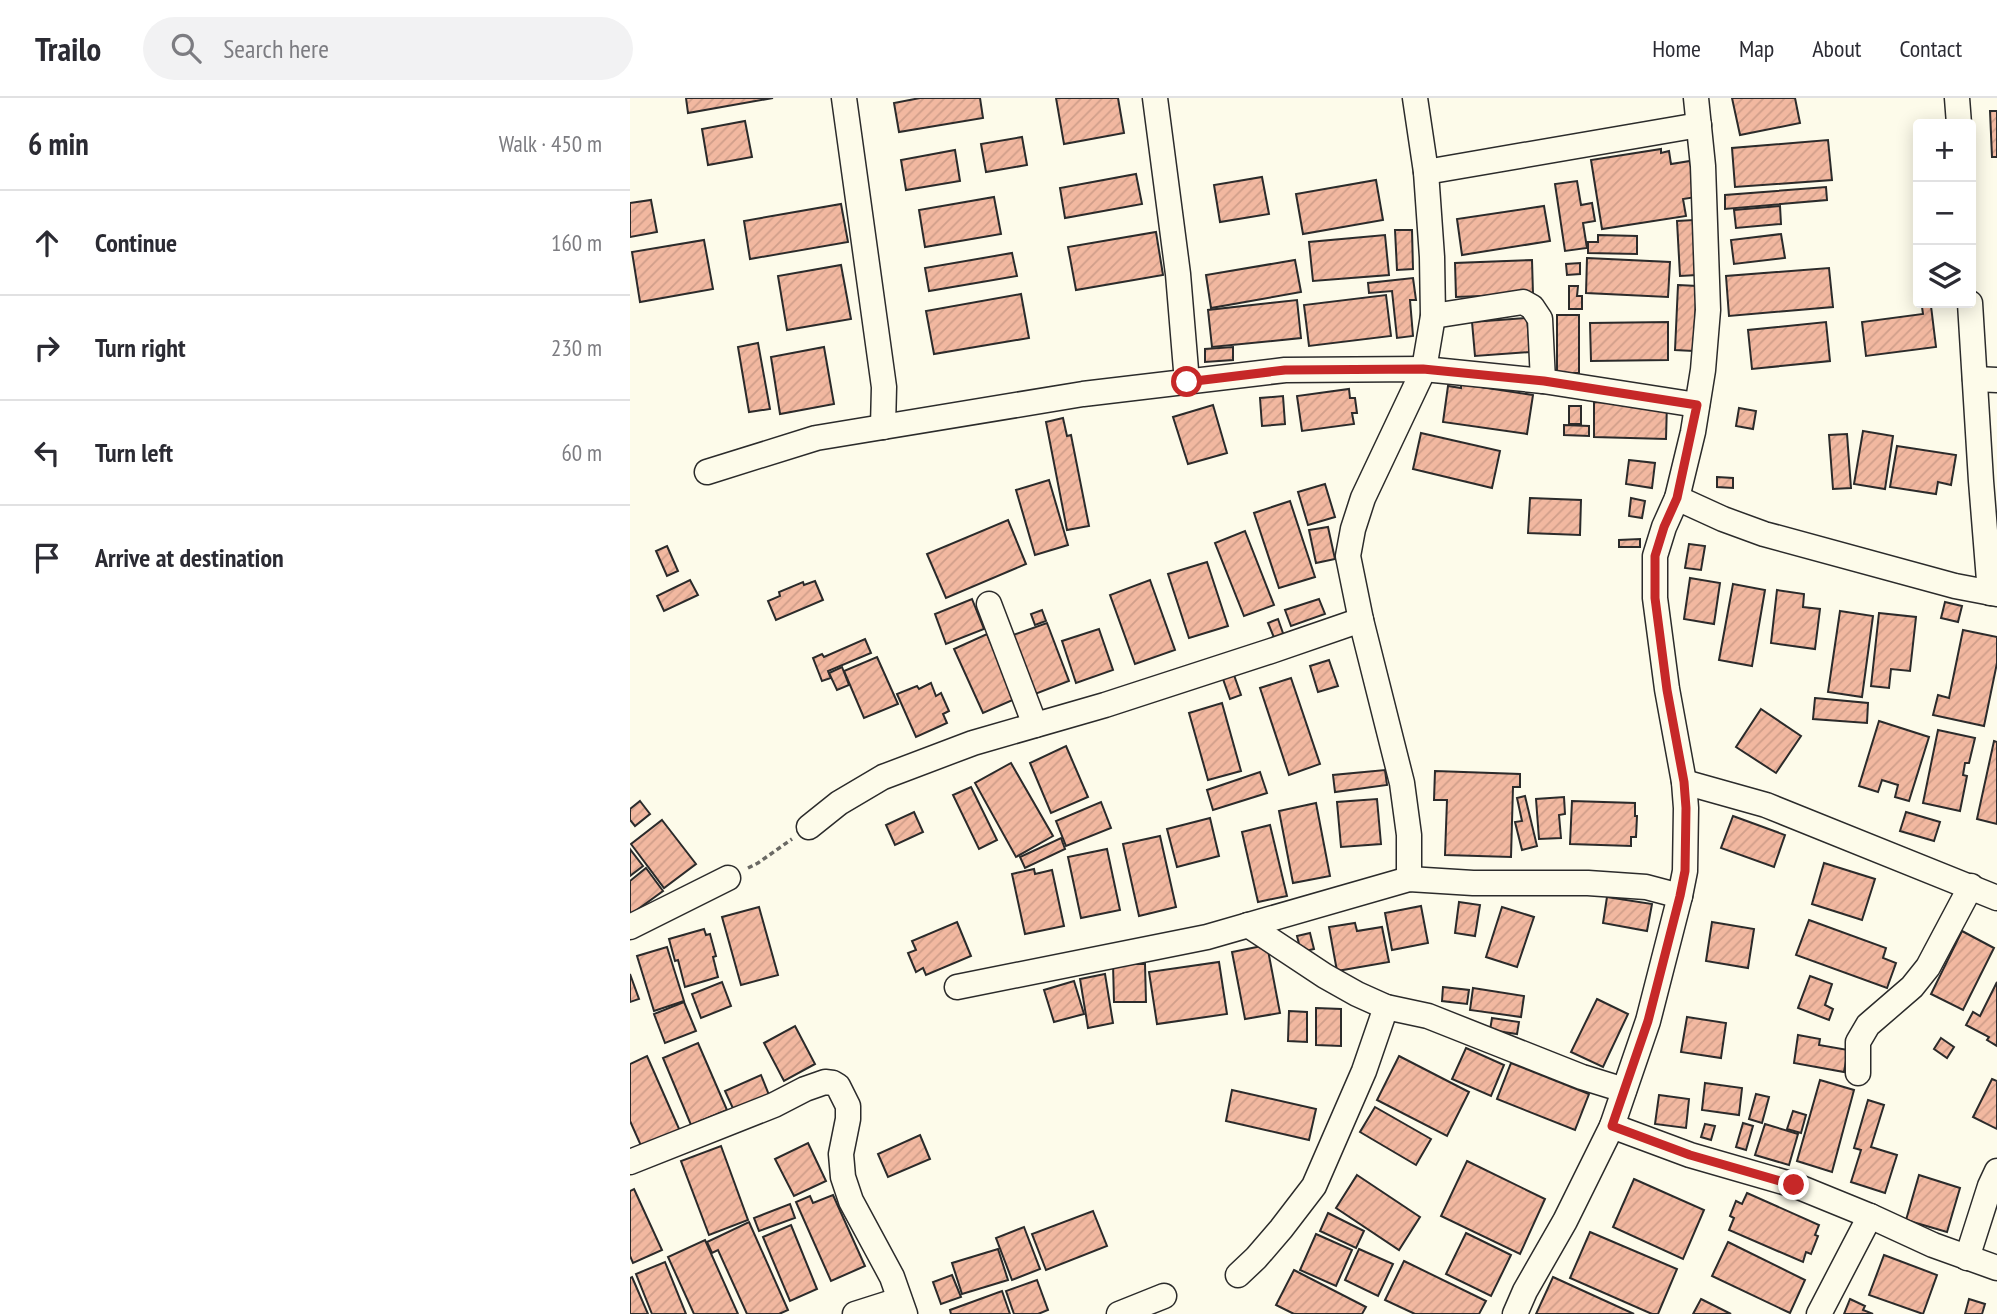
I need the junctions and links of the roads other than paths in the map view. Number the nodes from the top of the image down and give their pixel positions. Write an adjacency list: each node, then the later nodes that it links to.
1 (844, 98): 16 (street)
2 (1155, 98): 14 (street)
3 (1415, 98): 8 (street)
4 (1696, 98): 7 (street)
5 (1957, 98): 6 (street)
6 (1958, 119)
7 (1699, 125): 8 (street); 15 (street)
8 (1426, 172): 10 (street)
9 (1971, 308): 12 (street)
10 (1433, 316): 11 (street); 13 (street)
11 (1423, 369): 13 (street); 14 (street); 21 (street)
12 (1986, 379): 19 (street)
13 (1544, 381): 15 (street)
14 (1187, 382): 16 (street)
15 (1697, 405): 18 (street)
16 (883, 427): 17 (street)
17 (707, 472)
18 (1677, 498): 19 (street); 23 (street)
19 (1994, 594)
20 (989, 604): 22 (street)
21 (1361, 620): 22 (street); 26 (street)
22 (1035, 725): 24 (street)
23 (1684, 782): 27 (street); 28 (street)
24 (809, 827)
25 (728, 878): 31 (street)
26 (1409, 879): 28 (street); 30 (street)
27 (1971, 886): 29 (street); 34 (street)
28 (1680, 896): 35 (street)
29 (1997, 898)
30 (1248, 925): 32 (street); 33 (street)
31 (630, 927)
32 (957, 987)
33 (1385, 1007): 35 (street); 42 (street)
34 (1858, 1073)
35 (1624, 1090): 36 (street)
36 (1612, 1126): 39 (street); 47 (street)
37 (630, 1162): 44 (street)
38 (1997, 1171): 40 (street)
39 (1870, 1216): 40 (street); 48 (street)
40 (1967, 1258): 41 (street)
41 (1997, 1268)
42 (1238, 1275)
43 (1164, 1296): 46 (street)
44 (902, 1307): 45 (street)
45 (855, 1314)
46 (1119, 1314)
47 (1515, 1314)
48 (1819, 1314)

